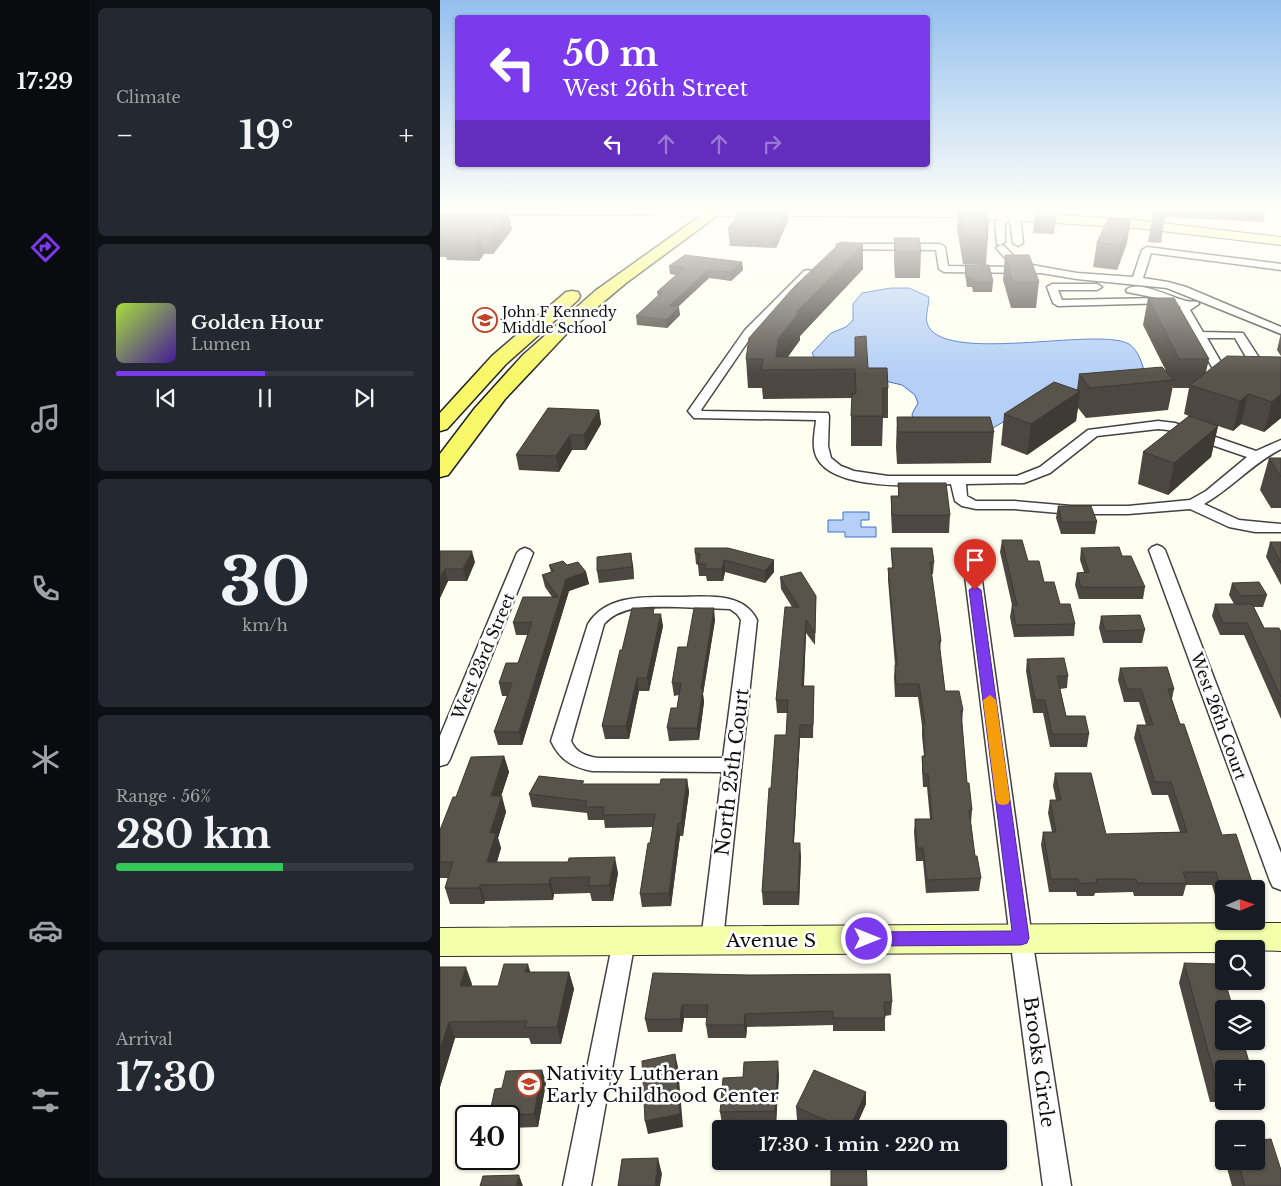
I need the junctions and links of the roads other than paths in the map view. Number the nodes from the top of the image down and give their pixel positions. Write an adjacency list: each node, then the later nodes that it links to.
1 (639, 264): 17 (main road)
2 (943, 264): 9 (street)
3 (1023, 264): 9 (street)
4 (1031, 264): 9 (street)
5 (1142, 264): 10 (street)
6 (1260, 264): 8 (street)
7 (815, 267): 23 (street)
8 (1281, 267)
9 (1042, 270): 10 (street)
10 (1137, 280): 13 (street)
11 (585, 285): 17 (main road)
12 (1171, 300): 12 (street); 14 (street)
13 (1206, 300): 14 (street); 15 (street)
14 (1189, 306): 16 (street)
15 (1281, 330)
16 (1199, 335): 16 (street)
17 (527, 347): 18 (main road); 22 (main road)
18 (499, 360): 19 (main road); 22 (main road)
19 (440, 425)
20 (1281, 444): 21 (street)
21 (1256, 456): 23 (street); 24 (street)
22 (445, 463)
23 (958, 480): 24 (street)
24 (1193, 504): 25 (street)
25 (1281, 528)
26 (1157, 550): 31 (street, West 26th Court)
27 (970, 552): 33 (street, Brooks Circle)
28 (525, 553): 29 (street, West 23rd Street)
29 (440, 758)
30 (732, 765): 30 (street, North 25th Court); 34 (street, North 25th Court)
31 (1281, 881)
32 (1281, 937): 33 (street, Avenue S)
33 (1021, 938): 34 (street, Avenue S); 38 (street, Brooks Circle)
34 (712, 940): 35 (street, Avenue S)
35 (624, 941): 36 (street, Avenue S); 37 (street)
36 (440, 942)
37 (577, 1186)
38 (1057, 1186)

